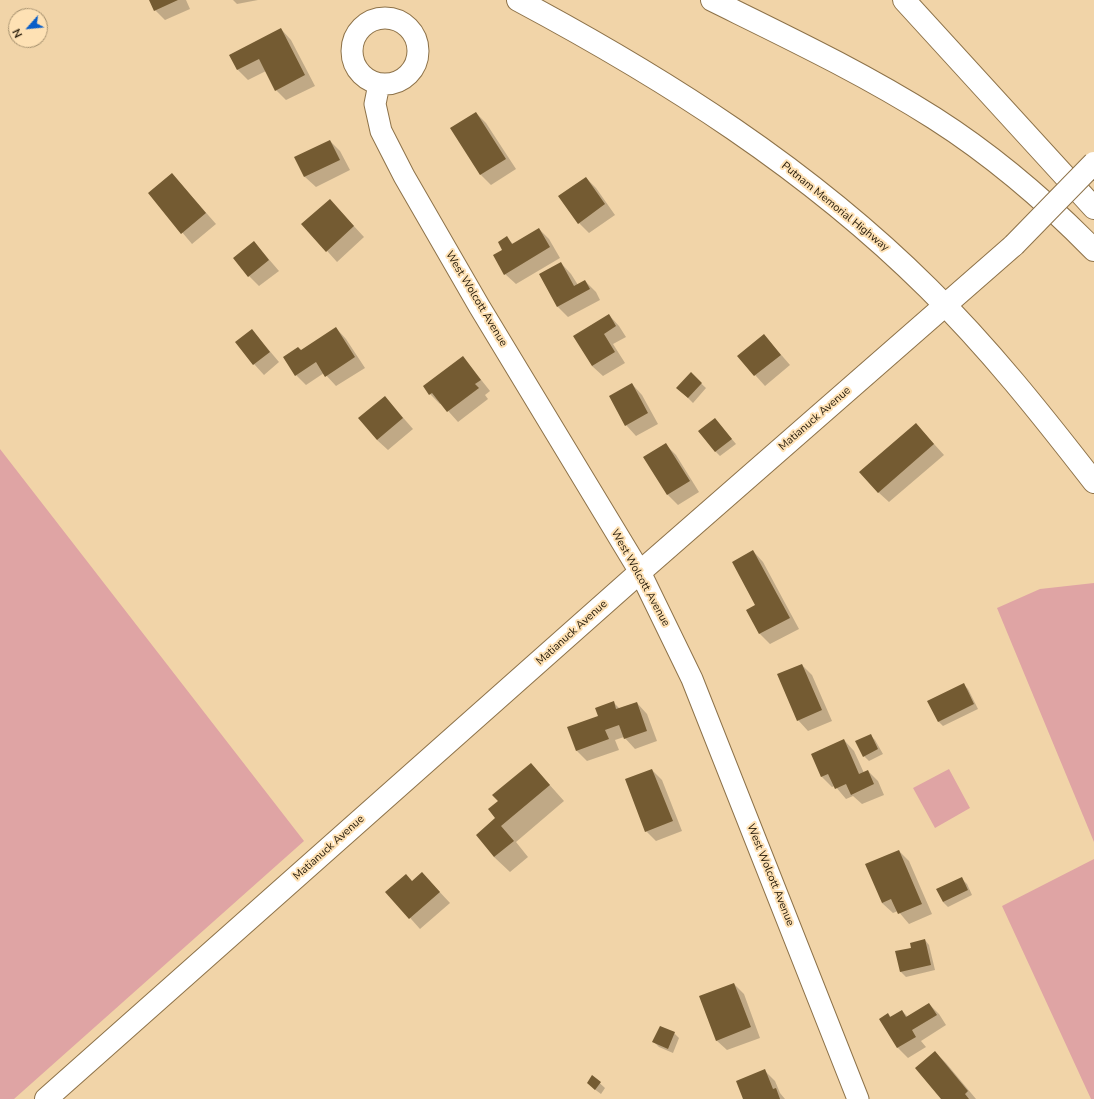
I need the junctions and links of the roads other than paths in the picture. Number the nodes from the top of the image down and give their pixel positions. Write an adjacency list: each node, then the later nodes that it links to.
1 (518, 0): 8 (main road, Putnam Memorial Highway)
2 (712, 0): 7 (main road)
3 (904, 0): 6 (main road)
4 (379, 84): 10 (street, West Wolcott Avenue)
5 (1094, 163): 8 (main road, Matianuck Avenue, bridge)
6 (1094, 208)
7 (1094, 250)
8 (946, 306): 9 (main road, Putnam Memorial Highway); 10 (main road, Matianuck Avenue)
9 (1094, 482)
10 (640, 572): 11 (main road, Matianuck Avenue); 12 (street, West Wolcott Avenue)
11 (46, 1099)
12 (858, 1099)

